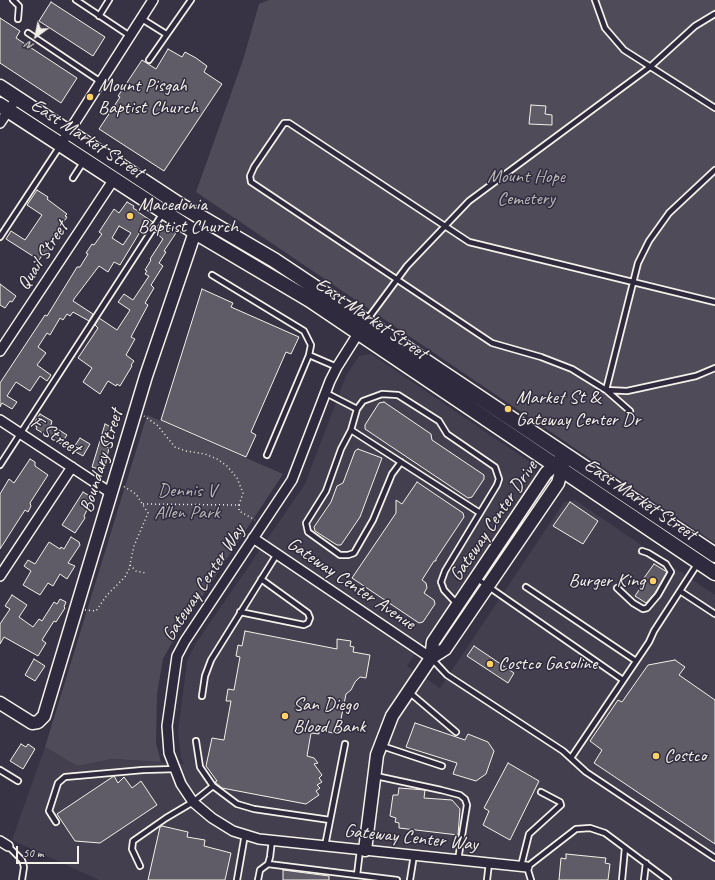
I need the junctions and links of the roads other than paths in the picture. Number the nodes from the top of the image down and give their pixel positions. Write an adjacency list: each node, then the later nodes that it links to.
1 (13, 0): 9 (lane)
2 (76, 0): 8 (lane)
3 (109, 0): 8 (lane)
4 (154, 0): 10 (street)
5 (190, 0): 12 (lane)
6 (595, 0): 15 (lane)
7 (715, 14): 15 (lane)
8 (99, 16): 13 (lane)
9 (18, 19)
10 (142, 19): 12 (lane); 13 (street)
11 (28, 34): 16 (lane)
12 (166, 34): 14 (lane)
13 (130, 36): 16 (street)
14 (149, 60)
15 (650, 67): 20 (lane); 29 (lane)
16 (101, 82): 22 (street)
17 (0, 87): 18 (main road, East Market Street)
18 (17, 98): 19 (street); 22 (main road, East Market Street)
19 (4, 108): 21 (street); 23 (main road, East Market Street)
20 (715, 108)
21 (0, 123)
22 (69, 132): 23 (street); 33 (main road, East Market Street)
23 (61, 144): 24 (main road, East Market Street); 31 (lane)
24 (85, 160): 26 (lane); 27 (main road, East Market Street)
25 (715, 170): 35 (lane)
26 (73, 178)
27 (114, 179): 28 (main road, East Market Street); 38 (street, Quail Street)
28 (164, 212): 30 (main road, East Market Street); 48 (lane)
29 (444, 226): 34 (lane); 34 (lane); 35 (lane)
30 (195, 232): 33 (main road); 37 (main road, East Market Street); 55 (street, Boundary Street)
31 (0, 237)
32 (212, 276): 39 (lane)
33 (301, 278): 37 (main road, East Market Street)
34 (395, 279): 37 (lane); 42 (lane)
35 (632, 283): 36 (lane); 42 (lane)
36 (715, 302)
37 (362, 327): 40 (street, Gateway Center Way); 50 (main road, East Market Street); 54 (main road, East Market Street)
38 (0, 351)
39 (308, 355): 40 (lane); 49 (lane)
40 (337, 367): 43 (street, Gateway Center Way)
41 (715, 368): 42 (lane)
42 (606, 390): 45 (lane)
43 (326, 393): 44 (lane); 57 (street, Gateway Center Way)
44 (357, 409): 47 (lane); 56 (lane)
45 (630, 411)
46 (0, 420): 48 (street, F Street)
47 (351, 430): 51 (lane); 51 (lane)
48 (21, 433): 52 (lane); 53 (street, F Street)
49 (267, 455)
50 (566, 455): 54 (street, Gateway Center Drive); 60 (main road, East Market Street)
51 (401, 462): 56 (lane)
52 (0, 465)
53 (72, 467): 55 (street, F Street); 63 (street)
54 (558, 467): 61 (main road, East Market Street); 64 (street, Gateway Center Drive); 66 (street, Gateway Center Drive)
55 (112, 488): 78 (street, Boundary Street)
56 (480, 513): 70 (lane)
57 (253, 538): 59 (street, Gateway Center Avenue); 85 (street, Gateway Center Way)
58 (642, 551): 68 (lane)
59 (277, 554): 65 (lane); 73 (street, Gateway Center Avenue)
60 (715, 555)
61 (699, 562): 62 (main road, East Market Street); 69 (lane)
62 (715, 573)
63 (0, 576)
64 (476, 578): 66 (lane); 70 (street, Gateway Center Drive)
65 (261, 579): 71 (lane); 71 (lane)
66 (488, 586): 73 (street, Gateway Center Drive); 75 (lane)
67 (526, 587): 74 (lane)
68 (617, 588)
69 (680, 591): 72 (lane); 74 (lane)
70 (458, 605): 73 (street, Gateway Center Drive)
71 (240, 612): 77 (lane)
72 (715, 614)
73 (431, 658): 76 (street, Gateway Center Drive); 83 (lane)
74 (636, 661): 75 (lane)
75 (623, 680): 83 (lane)
76 (408, 691): 79 (lane); 82 (street, Gateway Center Drive)
77 (202, 696)
78 (0, 703)
79 (456, 732)
80 (196, 740): 89 (lane)
81 (345, 744): 92 (lane)
82 (380, 746): 84 (lane); 87 (street, Gateway Center Drive)
83 (571, 758): 101 (lane)
84 (442, 766)
85 (176, 769): 91 (street, Gateway Center Way); 93 (lane)
86 (0, 770): 88 (lane)
87 (374, 776): 99 (street, Gateway Center Drive); 102 (lane)
88 (18, 781)
89 (213, 786): 91 (lane); 92 (lane)
90 (541, 792): 107 (lane)
91 (193, 802): 94 (street, Gateway Center Way); 106 (lane)
92 (330, 820): 97 (lane)
93 (56, 822)
94 (245, 834): 95 (street, Gateway Center Way); 110 (lane)
95 (272, 840): 97 (street, Gateway Center Way); 104 (lane)
96 (4, 844): 109 (lane)
97 (325, 846): 99 (street, Gateway Center Way)
98 (625, 848): 105 (lane); 107 (lane); 116 (lane)
99 (363, 850): 100 (street, Gateway Center Way); 108 (lane)
100 (414, 855): 102 (street, Gateway Center Way); 113 (lane)
101 (715, 858)
102 (458, 860): 103 (street, Gateway Center Way)
103 (489, 863): 107 (street, Gateway Center Way); 114 (lane)
104 (268, 864): 108 (lane); 111 (lane)
105 (646, 864): 117 (lane); 118 (lane)
106 (140, 866)
107 (524, 867): 115 (lane)
108 (357, 875): 112 (lane)
109 (22, 880)
110 (238, 880)
111 (258, 880)
112 (397, 880)
113 (410, 880)
114 (487, 880)
115 (531, 880)
116 (622, 880)
117 (644, 880)
118 (668, 880)

